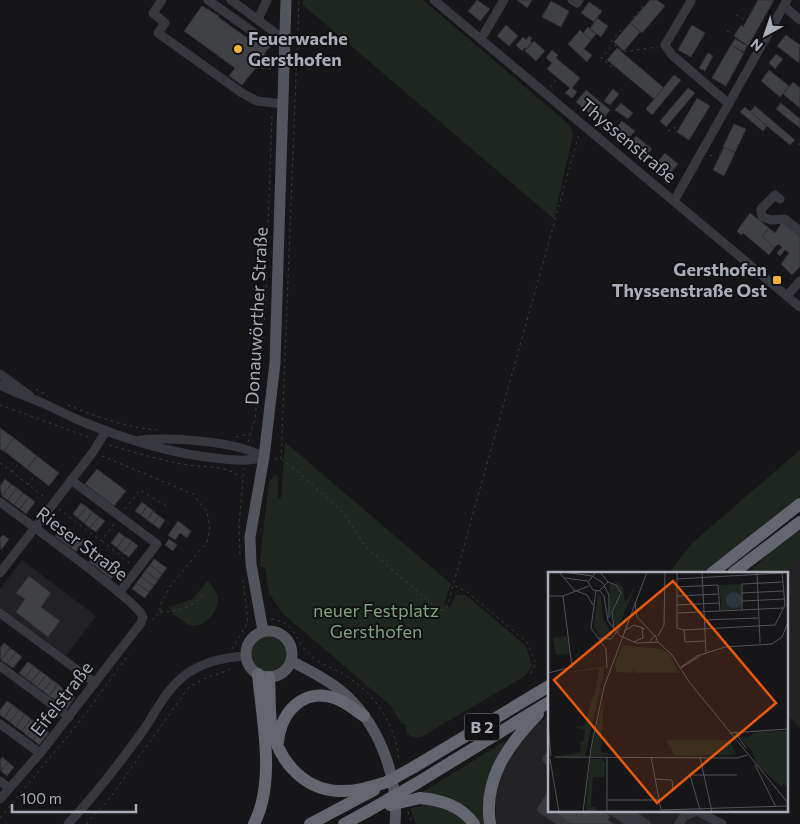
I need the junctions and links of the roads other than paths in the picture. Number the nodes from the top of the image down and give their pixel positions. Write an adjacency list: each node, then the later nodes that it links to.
1 (162, 0): 18 (street)
2 (208, 0): 11 (street)
3 (231, 0): 13 (street)
4 (267, 0): 13 (street)
5 (286, 0): 17 (main road, Donauwörther Straße)
6 (434, 0): 16 (street, Thyssenstraße)
7 (504, 0): 16 (street)
8 (572, 0): 9 (street)
9 (578, 0)
10 (691, 1): 19 (street)
11 (218, 3): 15 (street)
12 (785, 3): 14 (street); 19 (street)
13 (258, 19): 17 (street)
14 (800, 20)
15 (253, 32)
16 (481, 39): 21 (street, Thyssenstraße)
17 (285, 40): 18 (main road, Donauwörther Straße)
18 (278, 104): 31 (main road, Donauwörther Straße)
19 (728, 104): 21 (street)
20 (780, 199): 22 (street)
21 (674, 201): 24 (street, Thyssenstraße)
22 (800, 231)
23 (800, 280): 24 (street)
24 (787, 296): 25 (street, Thyssenstraße)
25 (800, 307)
26 (0, 374): 28 (street)
27 (0, 384): 28 (street)
28 (34, 399): 29 (street)
29 (106, 431): 30 (street); 32 (street)
30 (140, 440): 31 (street); 31 (street)
31 (264, 457): 44 (main road, Donauwörther Straße)
32 (71, 480): 36 (street); 41 (street)
33 (0, 502): 36 (street, Rieser Straße)
34 (800, 504): 39 (highway)
35 (800, 522): 40 (highway)
36 (34, 528): 37 (street); 41 (street, Rieser Straße)
37 (4, 560): 38 (street)
38 (0, 572)
39 (713, 572)
40 (734, 572)
41 (119, 593): 43 (street, Rieser Straße)
42 (0, 613): 49 (street)
43 (143, 615): 49 (street, Eifelstraße)
44 (263, 631): 45 (main road); 46 (main road)
45 (246, 656): 48 (main road); 68 (street)
46 (291, 661): 48 (main road); 53 (main road)
47 (0, 666): 54 (street)
48 (264, 675): 56 (highway); 69 (highway)
49 (95, 683): 54 (street, Eifelstraße)
50 (548, 687): 60 (highway, B 2, bridge)
51 (548, 703): 63 (highway, B 2, bridge)
52 (548, 703): 74 (highway)
53 (364, 716): 56 (highway); 72 (main road)
54 (69, 717): 57 (street, Eifelstraße)
55 (0, 724): 57 (street)
56 (277, 744): 60 (highway)
57 (40, 753): 59 (street, Eifelstraße)
58 (0, 780): 59 (street)
59 (10, 788): 61 (street, Eifelstraße)
60 (365, 791): 70 (highway)
61 (0, 799)
62 (548, 800): 75 (street)
63 (368, 811): 71 (highway, B 2); 73 (highway, bridge)
64 (615, 812): 76 (street)
65 (628, 812): 77 (street)
66 (687, 812): 78 (street)
67 (701, 812): 79 (street)
68 (68, 824)
69 (254, 824)
70 (310, 824)
71 (344, 824)
72 (395, 824)
73 (474, 824)
74 (490, 824)
75 (564, 824)
76 (632, 824)
77 (646, 824)
78 (679, 824)
79 (722, 824)

